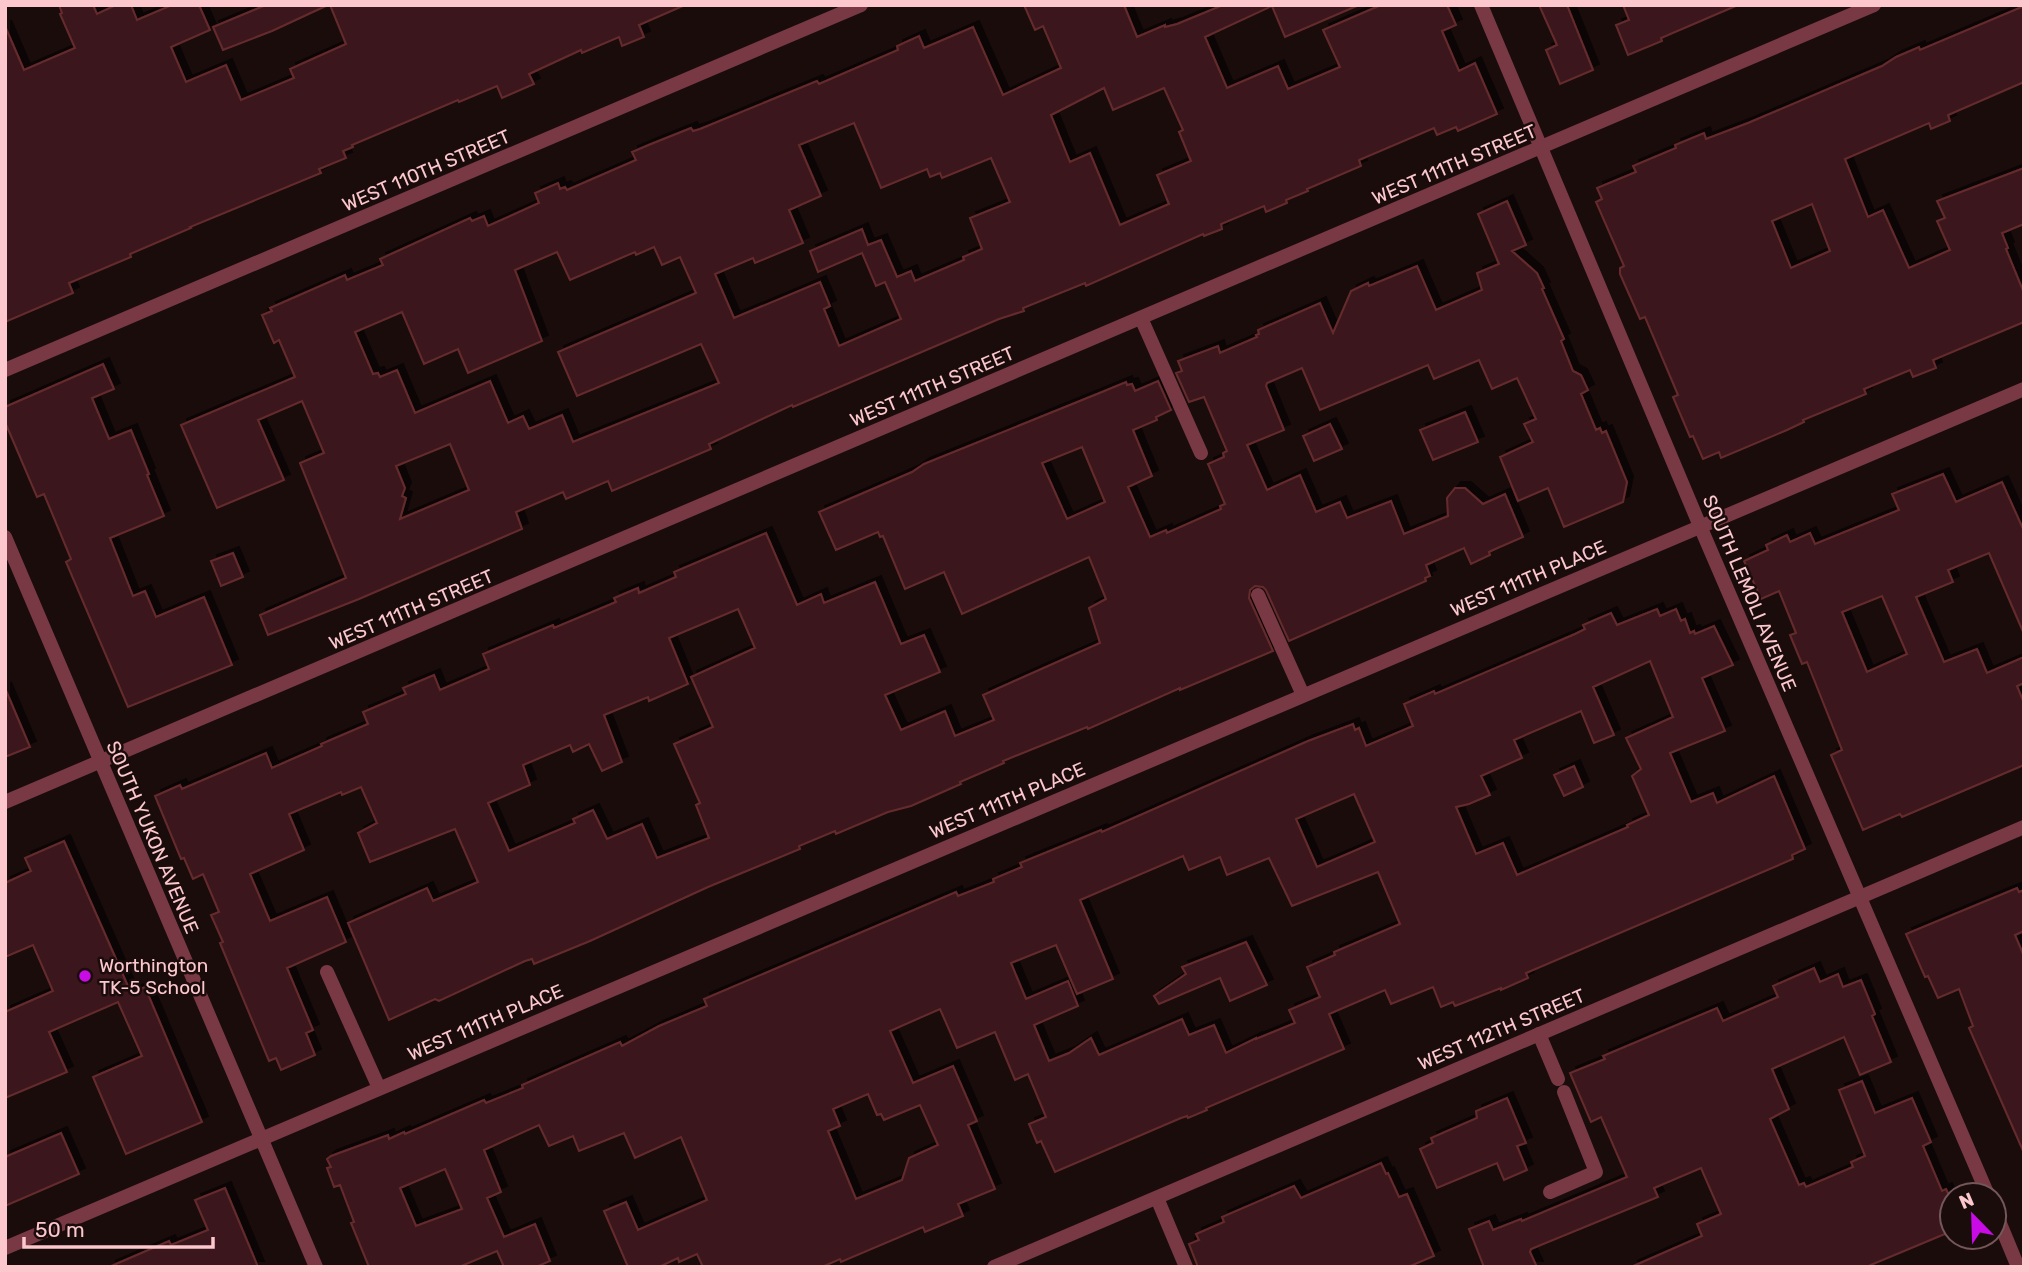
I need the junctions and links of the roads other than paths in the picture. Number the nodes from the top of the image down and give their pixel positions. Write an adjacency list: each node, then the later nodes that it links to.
1 (862, 5): 6 (street, WEST 110TH STREET)
2 (1480, 5): 4 (street, SOUTH LEMOLI AVENUE)
3 (1874, 5): 4 (street, WEST 111TH STREET)
4 (1542, 147): 5 (street, WEST 111TH STREET); 9 (street, SOUTH LEMOLI AVENUE)
5 (1141, 318): 8 (street); 13 (street, WEST 111TH STREET)
6 (5, 370)
7 (2024, 389): 9 (street, WEST 111TH PLACE)
8 (1202, 453)
9 (1700, 526): 12 (street, WEST 111TH PLACE); 16 (street, SOUTH LEMOLI AVENUE)
10 (5, 537): 13 (street, SOUTH YUKON AVENUE)
11 (1258, 595): 12 (street)
12 (1303, 695): 19 (street, WEST 111TH PLACE)
13 (100, 762): 14 (street, WEST 111TH STREET); 20 (street, SOUTH YUKON AVENUE)
14 (5, 802)
15 (2024, 827): 16 (street, WEST 112TH STREET)
16 (1861, 897): 18 (street, WEST 112TH STREET); 21 (street, SOUTH LEMOLI AVENUE)
17 (327, 972): 19 (street)
18 (1539, 1034): 22 (street); 23 (street, WEST 112TH STREET)
19 (379, 1088): 20 (street, WEST 111TH PLACE)
20 (261, 1138): 25 (street, WEST 111TH PLACE); 26 (street, SOUTH YUKON AVENUE)
21 (1982, 1181)
22 (1550, 1192)
23 (1157, 1198): 27 (street, WEST 112TH STREET); 28 (street)
24 (2008, 1238): 29 (street)
25 (5, 1248)
26 (316, 1267)
27 (994, 1267)
28 (1186, 1267)
29 (2022, 1267)

